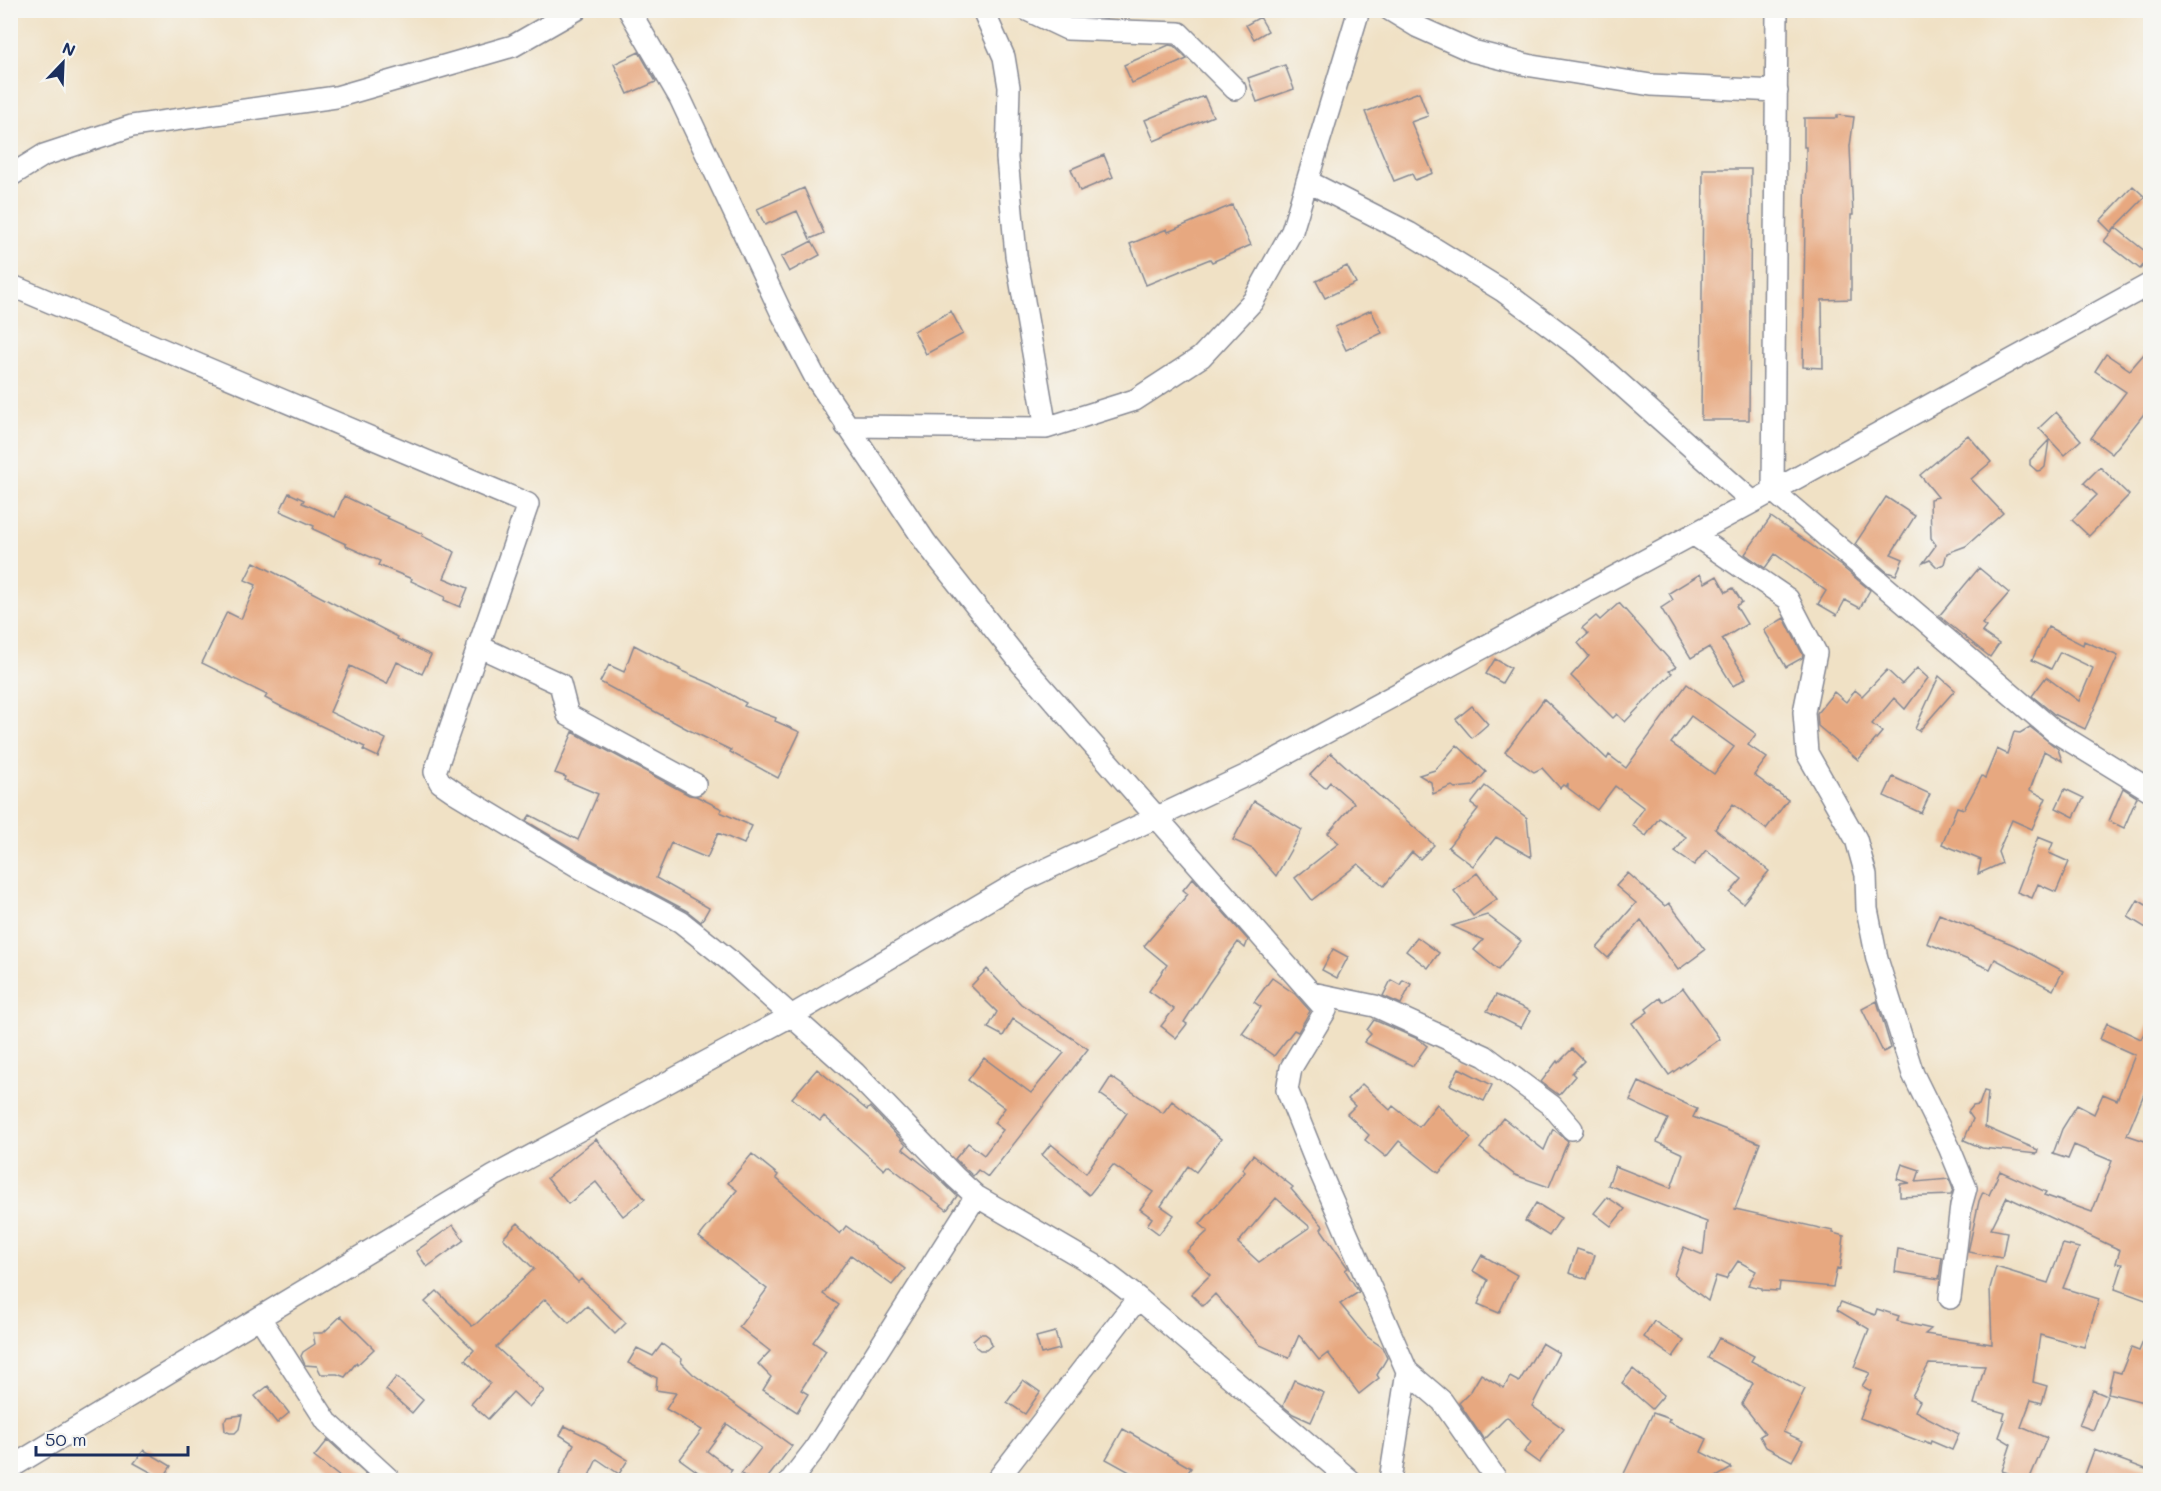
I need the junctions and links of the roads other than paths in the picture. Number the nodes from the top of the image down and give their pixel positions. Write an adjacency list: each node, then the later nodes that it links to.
1 (576, 10): 10 (street)
2 (629, 10): 14 (street)
3 (983, 10): 15 (street)
4 (1027, 10): 8 (street)
5 (1359, 10): 11 (street)
6 (1390, 10): 9 (street)
7 (1777, 10): 9 (street)
8 (1235, 89)
9 (1777, 91): 16 (street)
10 (10, 176)
11 (1307, 181): 15 (street); 17 (street)
12 (2151, 284): 16 (street)
13 (10, 285): 19 (street)
14 (846, 426): 15 (street); 22 (street)
15 (1046, 428)
16 (1773, 491): 17 (street); 21 (street)
17 (1753, 502): 18 (street)
18 (1693, 534): 22 (street); 28 (street)
19 (478, 646): 20 (street); 24 (street)
20 (695, 784)
21 (2151, 790)
22 (1156, 817): 23 (street); 24 (street)
23 (1312, 993): 25 (street); 30 (street)
24 (791, 1016): 26 (street); 29 (street)
25 (1572, 1129)
26 (976, 1196): 27 (street); 33 (street)
27 (1138, 1298): 34 (street); 35 (street)
28 (1950, 1298)
29 (260, 1318): 31 (street); 32 (street)
30 (1407, 1371): 36 (street); 37 (street)
31 (10, 1468)
32 (390, 1480)
33 (791, 1480)
34 (998, 1480)
35 (1350, 1480)
36 (1390, 1480)
37 (1497, 1480)

